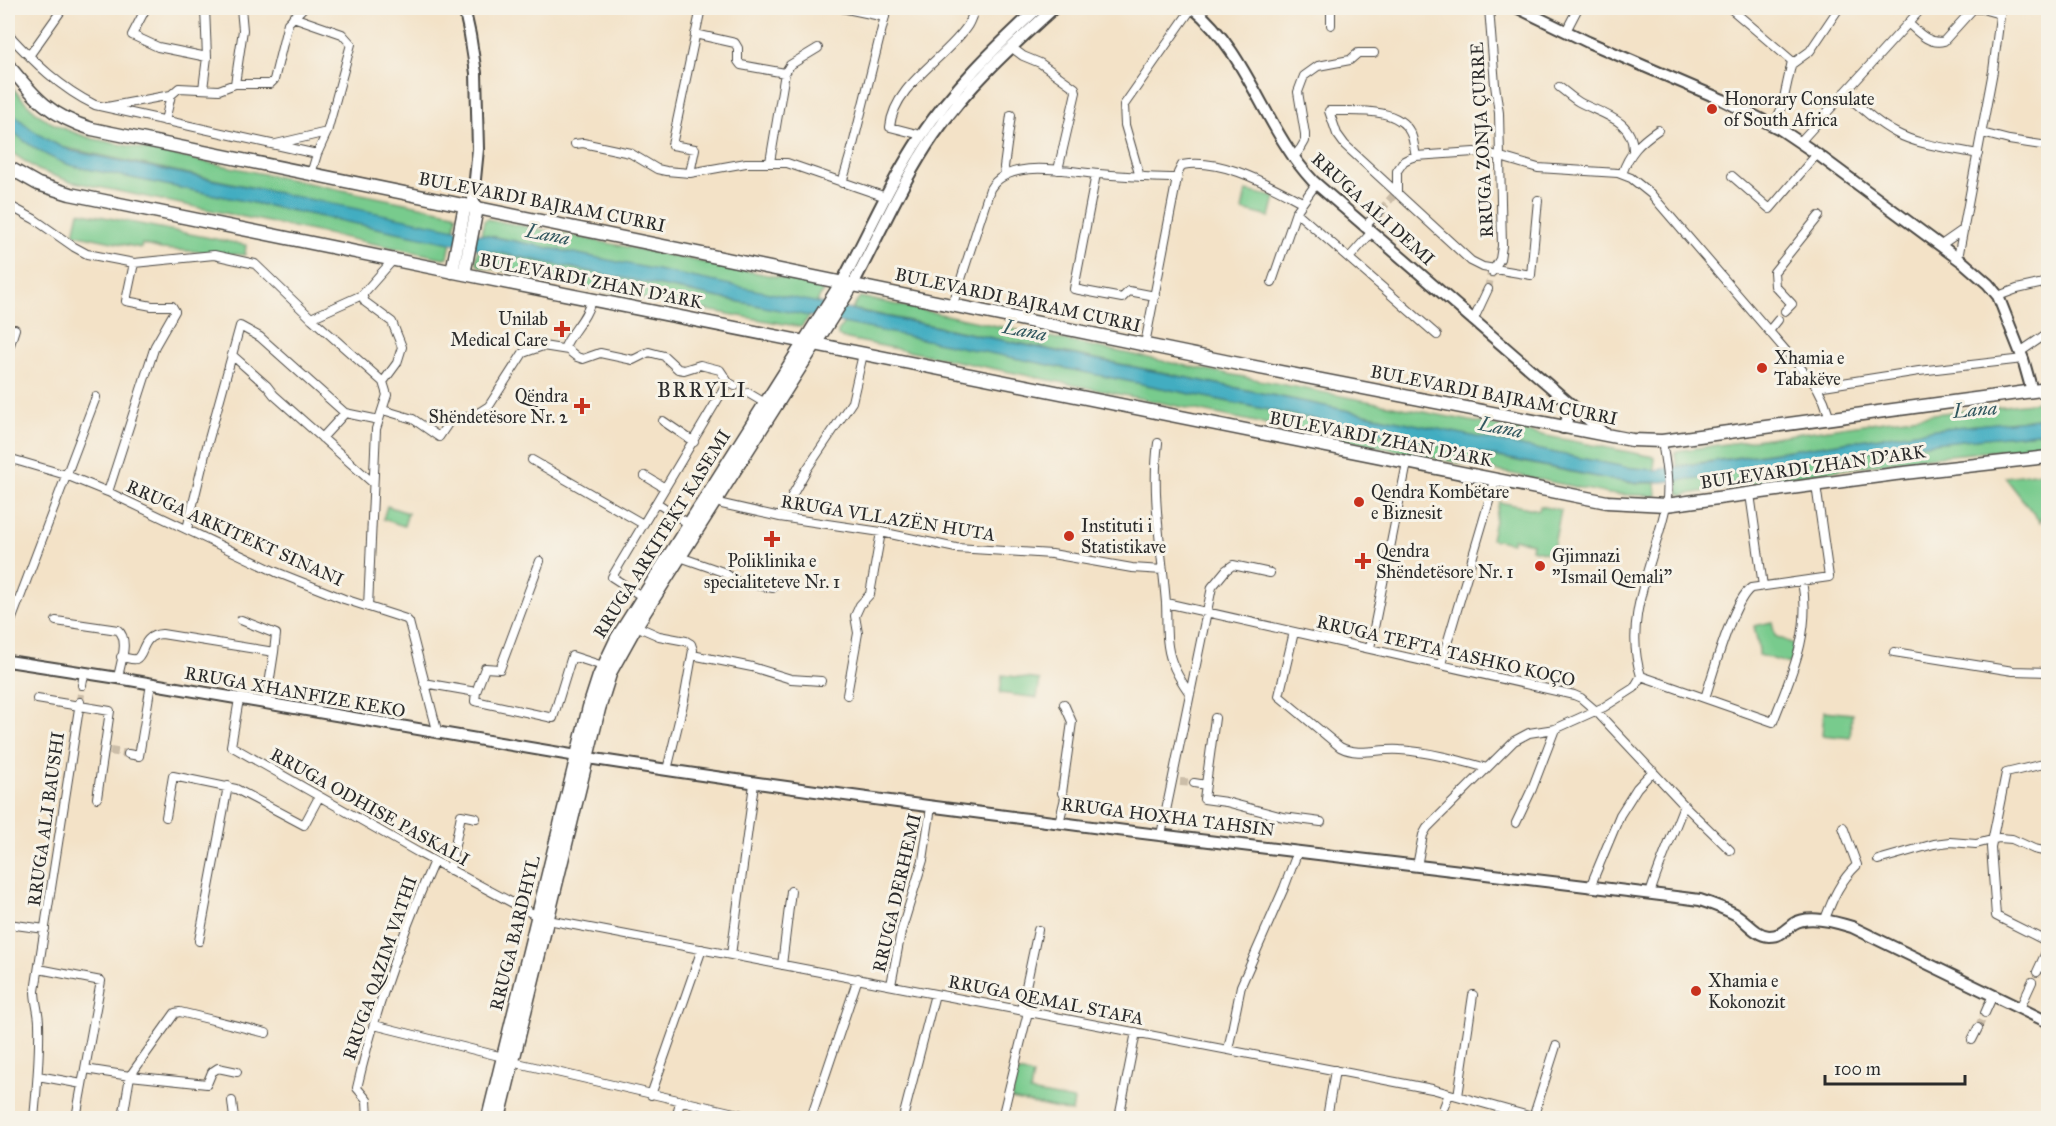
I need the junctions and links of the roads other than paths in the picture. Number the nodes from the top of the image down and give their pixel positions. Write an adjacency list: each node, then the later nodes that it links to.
1 (63, 8): 32 (street)
2 (146, 8): 33 (street)
3 (205, 8): 33 (street)
4 (241, 8): 37 (street)
5 (303, 8): 22 (street)
6 (464, 8): 79 (main road)
7 (701, 8): 28 (street)
8 (842, 8): 23 (street)
9 (887, 8): 23 (street)
10 (975, 8): 49 (street)
11 (1035, 8): 49 (main road)
12 (1054, 8): 29 (main road)
13 (1193, 8): 60 (main road, RRUGA ALI DEMI); 70 (street)
14 (1331, 8): 25 (street)
15 (1490, 8): 59 (street, RRUGA ZONJA ÇURRE)
16 (1518, 8): 26 (main road)
17 (1578, 8): 26 (street)
18 (1730, 8): 34 (street)
19 (1839, 8): 34 (street)
20 (1922, 8): 24 (street)
21 (2001, 11): 24 (street); 48 (street)
22 (293, 17): 37 (street); 47 (street)
23 (885, 17): 72 (street)
24 (1908, 23): 40 (street)
25 (1331, 26)
26 (1566, 31): 45 (main road)
27 (8, 34): 32 (street)
28 (695, 34): 36 (street); 64 (street)
29 (1011, 47): 63 (street); 94 (main road)
30 (818, 48): 36 (street)
31 (1374, 53): 60 (street)
32 (28, 56): 42 (street)
33 (207, 57): 39 (street)
34 (1792, 64): 45 (street)
35 (8, 65): 65 (main road, BULEVARDI BAJRAM CURRI)
36 (785, 73): 61 (street)
37 (235, 84): 39 (street)
38 (1560, 87): 54 (street)
39 (203, 89): 41 (street)
40 (1844, 93): 50 (street); 57 (street)
41 (171, 95): 42 (street); 44 (street)
42 (104, 108): 44 (street)
43 (1011, 116): 68 (street)
44 (165, 122): 52 (street)
45 (1774, 126): 50 (main road)
46 (1658, 130): 54 (street)
47 (327, 132): 52 (street); 55 (street)
48 (1982, 133): 53 (street); 57 (street)
49 (921, 135): 75 (main road)
50 (1800, 142): 56 (main road)
51 (575, 144): 64 (street)
52 (274, 145): 55 (street)
53 (2049, 146)
54 (1633, 150): 67 (street)
55 (317, 154): 65 (street)
56 (1817, 154): 69 (street); 85 (main road)
57 (1978, 154): 83 (street)
58 (1416, 156): 59 (street); 74 (street); 74 (street, RRUGA ZONJA ÇURRE)
59 (1500, 157): 67 (street); 90 (street, RRUGA ZONJA ÇURRE)
60 (1293, 158): 73 (main road, RRUGA ALI DEMI)
61 (770, 162): 64 (street); 72 (street)
62 (8, 167): 88 (main road, BULEVARDI ZHAN D'ARK)
63 (1058, 170): 66 (street); 68 (street)
64 (690, 173)
65 (311, 174): 79 (main road, BULEVARDI BAJRAM CURRI)
66 (1096, 174): 70 (street); 97 (street)
67 (1622, 174): 106 (street)
68 (1005, 175): 100 (street)
69 (1732, 176)
70 (1140, 177): 71 (street)
71 (1177, 178): 77 (street); 97 (street)
72 (842, 183): 75 (street)
73 (1316, 184): 77 (street); 84 (main road, RRUGA ALI DEMI)
74 (1395, 194): 90 (street, RRUGA ZONJA ÇURRE)
75 (886, 197): 94 (main road)
76 (1538, 201): 90 (street, RRUGA ZONJA ÇURRE)
77 (1302, 202): 81 (street)
78 (8, 206): 89 (street)
79 (470, 209): 91 (main road); 94 (main road, BULEVARDI BAJRAM CURRI)
80 (1381, 210): 84 (street)
81 (1296, 212): 86 (street); 92 (street)
82 (1819, 216): 101 (street)
83 (1964, 229): 85 (street); 87 (street)
84 (1368, 230): 86 (street); 104 (main road, RRUGA ALI DEMI)
85 (1941, 245): 87 (main road)
86 (1349, 258): 108 (street)
87 (1958, 258): 98 (main road)
88 (393, 260): 91 (main road, BULEVARDI ZHAN D'ARK); 96 (street)
89 (134, 263): 102 (street); 145 (street)
90 (1492, 271)
91 (458, 273): 99 (main road, BULEVARDI ZHAN D'ARK)
92 (1272, 282)
93 (2049, 282): 98 (street)
94 (848, 283): 100 (main road, BULEVARDI BAJRAM CURRI); 109 (main road)
95 (1488, 289): 104 (street)
96 (362, 295): 102 (street); 116 (street)
97 (1155, 296): 110 (street)
98 (1998, 296): 115 (main road)
99 (591, 300): 109 (main road, BULEVARDI ZHAN D'ARK); 111 (street)
100 (953, 304): 110 (main road, BULEVARDI BAJRAM CURRI)
101 (1785, 311)
102 (311, 318): 116 (street)
103 (1778, 320): 106 (street)
104 (1473, 321): 123 (main road, RRUGA ALI DEMI)
105 (15, 329): 112 (street)
106 (1768, 331): 117 (street)
107 (2049, 333): 115 (street)
108 (1437, 335)
109 (810, 343): 113 (main road, BULEVARDI ZHAN D'ARK); 122 (main road, RRUGA ARKITEKT KASEMI); 148 (main road, RRUGA ARKITEKT KASEMI)
110 (1145, 344): 129 (main road, BULEVARDI BAJRAM CURRI)
111 (564, 349): 124 (street); 133 (street)
112 (8, 351)
113 (863, 354): 138 (main road, BULEVARDI ZHAN D'ARK); 150 (street)
114 (232, 355): 125 (street); 131 (street); 153 (street)
115 (2022, 355): 117 (street); 119 (main road)
116 (383, 382): 124 (street)
117 (1816, 387): 126 (street)
118 (2049, 389): 119 (main road, BULEVARDI BAJRAM CURRI)
119 (2031, 391): 126 (main road, BULEVARDI BAJRAM CURRI)
120 (748, 393): 122 (street)
121 (96, 397): 139 (street)
122 (765, 403): 152 (main road, RRUGA ARKITEKT KASEMI)
123 (1568, 403): 129 (main road); 130 (main road, RRUGA ALI DEMI)
124 (383, 410): 127 (street)
125 (345, 413): 127 (street); 131 (street)
126 (1830, 418): 132 (main road, BULEVARDI BAJRAM CURRI)
127 (379, 420): 142 (street)
128 (663, 421): 133 (street)
129 (1563, 428): 130 (main road, BULEVARDI BAJRAM CURRI)
130 (1607, 436): 132 (main road, BULEVARDI BAJRAM CURRI)
131 (322, 438): 142 (street)
132 (1662, 441): 147 (street)
133 (694, 442): 144 (street)
134 (1158, 443): 157 (street)
135 (2049, 457): 143 (main road, BULEVARDI ZHAN D'ARK)
136 (8, 458): 139 (street, RRUGA ARKITEKT SINANI)
137 (532, 460): 151 (street)
138 (1407, 462): 141 (main road, BULEVARDI ZHAN D'ARK); 171 (street)
139 (66, 475): 145 (street, RRUGA ARKITEKT SINANI); 169 (street)
140 (645, 476): 144 (street)
141 (1495, 481): 147 (main road, BULEVARDI ZHAN D'ARK); 177 (street)
142 (373, 483): 164 (street)
143 (1816, 485): 146 (main road, BULEVARDI ZHAN D'ARK); 159 (street)
144 (665, 488): 149 (street)
145 (108, 492): 153 (street, RRUGA ARKITEKT SINANI)
146 (1749, 494): 147 (main road, BULEVARDI ZHAN D'ARK); 160 (street)
147 (1666, 499): 181 (street)
148 (716, 501): 150 (street, RRUGA VLLAZËN HUTA); 155 (main road, RRUGA ARKITEKT KASEMI)
149 (657, 503): 151 (street); 152 (street)
150 (780, 517): 154 (street, RRUGA VLLAZËN HUTA)
151 (643, 524): 162 (street)
152 (689, 524): 162 (main road, RRUGA ARKITEKT KASEMI)
153 (187, 529): 164 (street, RRUGA ARKITEKT SINANI)
154 (881, 532): 157 (street, RRUGA VLLAZËN HUTA); 189 (street)
155 (680, 557): 161 (street); 168 (main road, RRUGA ARKITEKT KASEMI)
156 (540, 561): 187 (street)
157 (1163, 570): 163 (street)
158 (1270, 573): 165 (street)
159 (1802, 581): 160 (street); 190 (street)
160 (1762, 586): 190 (street)
161 (773, 588)
162 (643, 597): 178 (main road, RRUGA ARKITEKT KASEMI)
163 (1166, 603): 165 (street, RRUGA TEFTA TASHKO KOÇO); 188 (street)
164 (368, 607): 184 (street, RRUGA ARKITEKT SINANI)
165 (1206, 612): 170 (street, RRUGA TEFTA TASHKO KOÇO); 188 (street)
166 (241, 620): 172 (street)
167 (56, 621): 175 (street)
168 (636, 626): 174 (street); 201 (main road, RRUGA ARKITEKT KASEMI)
169 (8, 629)
170 (1293, 632): 171 (street, RRUGA TEFTA TASHKO KOÇO); 203 (street)
171 (1370, 648): 177 (street, RRUGA TEFTA TASHKO KOÇO)
172 (274, 652): 175 (street); 194 (street)
173 (1894, 652): 179 (street)
174 (692, 655): 183 (street); 204 (street)
175 (121, 657): 182 (street)
176 (8, 662): 180 (main road, RRUGA XHANFIZE KEKO)
177 (1441, 664): 196 (street, RRUGA TEFTA TASHKO KOÇO)
178 (603, 666): 187 (street); 201 (main road, RRUGA ARKITEKT KASEMI)
179 (2049, 672)
180 (84, 673): 182 (main road, RRUGA XHANFIZE KEKO); 186 (street)
181 (1641, 676): 190 (street); 196 (street)
182 (118, 678): 185 (main road, RRUGA XHANFIZE KEKO)
183 (821, 681)
184 (424, 682): 187 (street); 199 (street, RRUGA ARKITEKT SINANI)
185 (151, 684): 192 (main road, RRUGA XHANFIZE KEKO); 200 (street)
186 (82, 685)
187 (476, 692)
188 (1190, 694): 220 (street)
189 (847, 695)
190 (1705, 698)
191 (37, 699): 193 (street)
192 (239, 699): 194 (main road, RRUGA XHANFIZE KEKO); 210 (street, RRUGA ODHISE PASKALI)
193 (79, 704): 211 (street); 235 (street, RRUGA ALI BAUSHI)
194 (266, 704): 199 (main road, RRUGA XHANFIZE KEKO)
195 (1064, 704): 217 (street)
196 (1596, 711): 198 (street); 205 (street, RRUGA TEFTA TASHKO KOÇO)
197 (1215, 718): 208 (street)
198 (1556, 729): 203 (street); 218 (street)
199 (438, 734): 201 (main road, RRUGA XHANFIZE KEKO)
200 (128, 754)
201 (582, 757): 204 (main road, RRUGA HOXHA TAHSIN); 232 (main road, RRUGA BARDHYL)
202 (2049, 763): 221 (street)
203 (1487, 768): 227 (street)
204 (667, 770): 207 (main road, RRUGA HOXHA TAHSIN)
205 (1653, 771): 212 (street, RRUGA TEFTA TASHKO KOÇO); 229 (street)
206 (1194, 783): 208 (street)
207 (754, 784): 213 (main road, RRUGA HOXHA TAHSIN); 241 (street)
208 (1206, 785): 216 (street)
209 (228, 786): 210 (street); 214 (street); 237 (street)
210 (320, 797): 226 (street, RRUGA ODHISE PASKALI)
211 (97, 798)
212 (1684, 805): 222 (street, RRUGA TEFTA TASHKO KOÇO); 231 (street)
213 (931, 807): 217 (main road, RRUGA HOXHA TAHSIN); 247 (street, RRUGA DERHEMI)
214 (166, 817)
215 (476, 818): 228 (street)
216 (1321, 822)
217 (1059, 823): 220 (main road, RRUGA HOXHA TAHSIN)
218 (1516, 823)
219 (1843, 827): 233 (street)
220 (1161, 835): 223 (main road, RRUGA HOXHA TAHSIN)
221 (1992, 840): 224 (street); 225 (street); 238 (street)
222 (1730, 850)
223 (1298, 851): 227 (main road, RRUGA HOXHA TAHSIN); 261 (street)
224 (2049, 852)
225 (1878, 860)
226 (434, 861): 228 (street, RRUGA ODHISE PASKALI); 255 (street, RRUGA QAZIM VATHI)
227 (1417, 866): 229 (main road, RRUGA HOXHA TAHSIN)
228 (450, 870): 232 (street, RRUGA ODHISE PASKALI)
229 (1590, 887): 231 (main road, RRUGA HOXHA TAHSIN)
230 (791, 891): 242 (street)
231 (1650, 894): 233 (main road, RRUGA HOXHA TAHSIN)
232 (543, 918): 240 (street, RRUGA QEMAL STAFA); 262 (main road, RRUGA BARDHYL)
233 (1825, 919): 250 (main road)
234 (8, 924): 235 (street)
235 (45, 929): 243 (street, RRUGA ALI BAUSHI)
236 (1038, 930): 252 (street)
237 (199, 941)
238 (2049, 942)
239 (2049, 948): 244 (street)
240 (702, 949): 241 (street, RRUGA QEMAL STAFA); 270 (street)
241 (732, 955): 242 (street, RRUGA QEMAL STAFA)
242 (782, 965): 245 (street, RRUGA QEMAL STAFA)
243 (39, 969): 263 (street); 266 (street, RRUGA ALI BAUSHI)
244 (2037, 972)
245 (858, 978): 247 (street, RRUGA QEMAL STAFA); 286 (street)
246 (2032, 982): 251 (street)
247 (891, 985): 248 (street, RRUGA QEMAL STAFA)
248 (935, 994): 252 (street, RRUGA QEMAL STAFA); 287 (street)
249 (1473, 995): 271 (street)
250 (1993, 996): 251 (main road); 253 (street)
251 (2020, 1008): 254 (main road)
252 (1025, 1011): 257 (street, RRUGA QEMAL STAFA); 288 (street)
253 (1985, 1013)
254 (2049, 1022)
255 (374, 1025): 262 (street); 281 (street, RRUGA QAZIM VATHI)
256 (1978, 1028): 259 (street)
257 (1136, 1032): 261 (street, RRUGA QEMAL STAFA); 289 (street)
258 (266, 1033): 267 (street)
259 (1972, 1040)
260 (1556, 1047): 276 (street)
261 (1228, 1050): 264 (street, RRUGA QEMAL STAFA)
262 (508, 1059): 270 (street); 282 (main road, RRUGA BARDHYL); 283 (main road, RRUGA BARDHYL)
263 (85, 1069): 267 (street); 268 (street)
264 (1335, 1071): 269 (street, RRUGA QEMAL STAFA); 290 (street)
265 (237, 1072): 267 (street)
266 (38, 1076): 268 (street); 277 (street, RRUGA ALI BAUSHI)
267 (130, 1076): 279 (street)
268 (82, 1084): 278 (street)
269 (1449, 1094): 271 (street, RRUGA QEMAL STAFA); 274 (street)
270 (651, 1095): 273 (street)
271 (1458, 1096): 275 (street, RRUGA QEMAL STAFA)
272 (232, 1101): 280 (street)
273 (680, 1102): 284 (street); 285 (street)
274 (1444, 1107)
275 (1517, 1115): 276 (street, RRUGA QEMAL STAFA)
276 (1534, 1118)
277 (34, 1119)
278 (76, 1119)
279 (123, 1119)
280 (234, 1119)
281 (368, 1119)
282 (488, 1119)
283 (499, 1119)
284 (676, 1119)
285 (756, 1119)
286 (811, 1119)
287 (903, 1119)
288 (1002, 1119)
289 (1119, 1119)
290 (1327, 1119)

